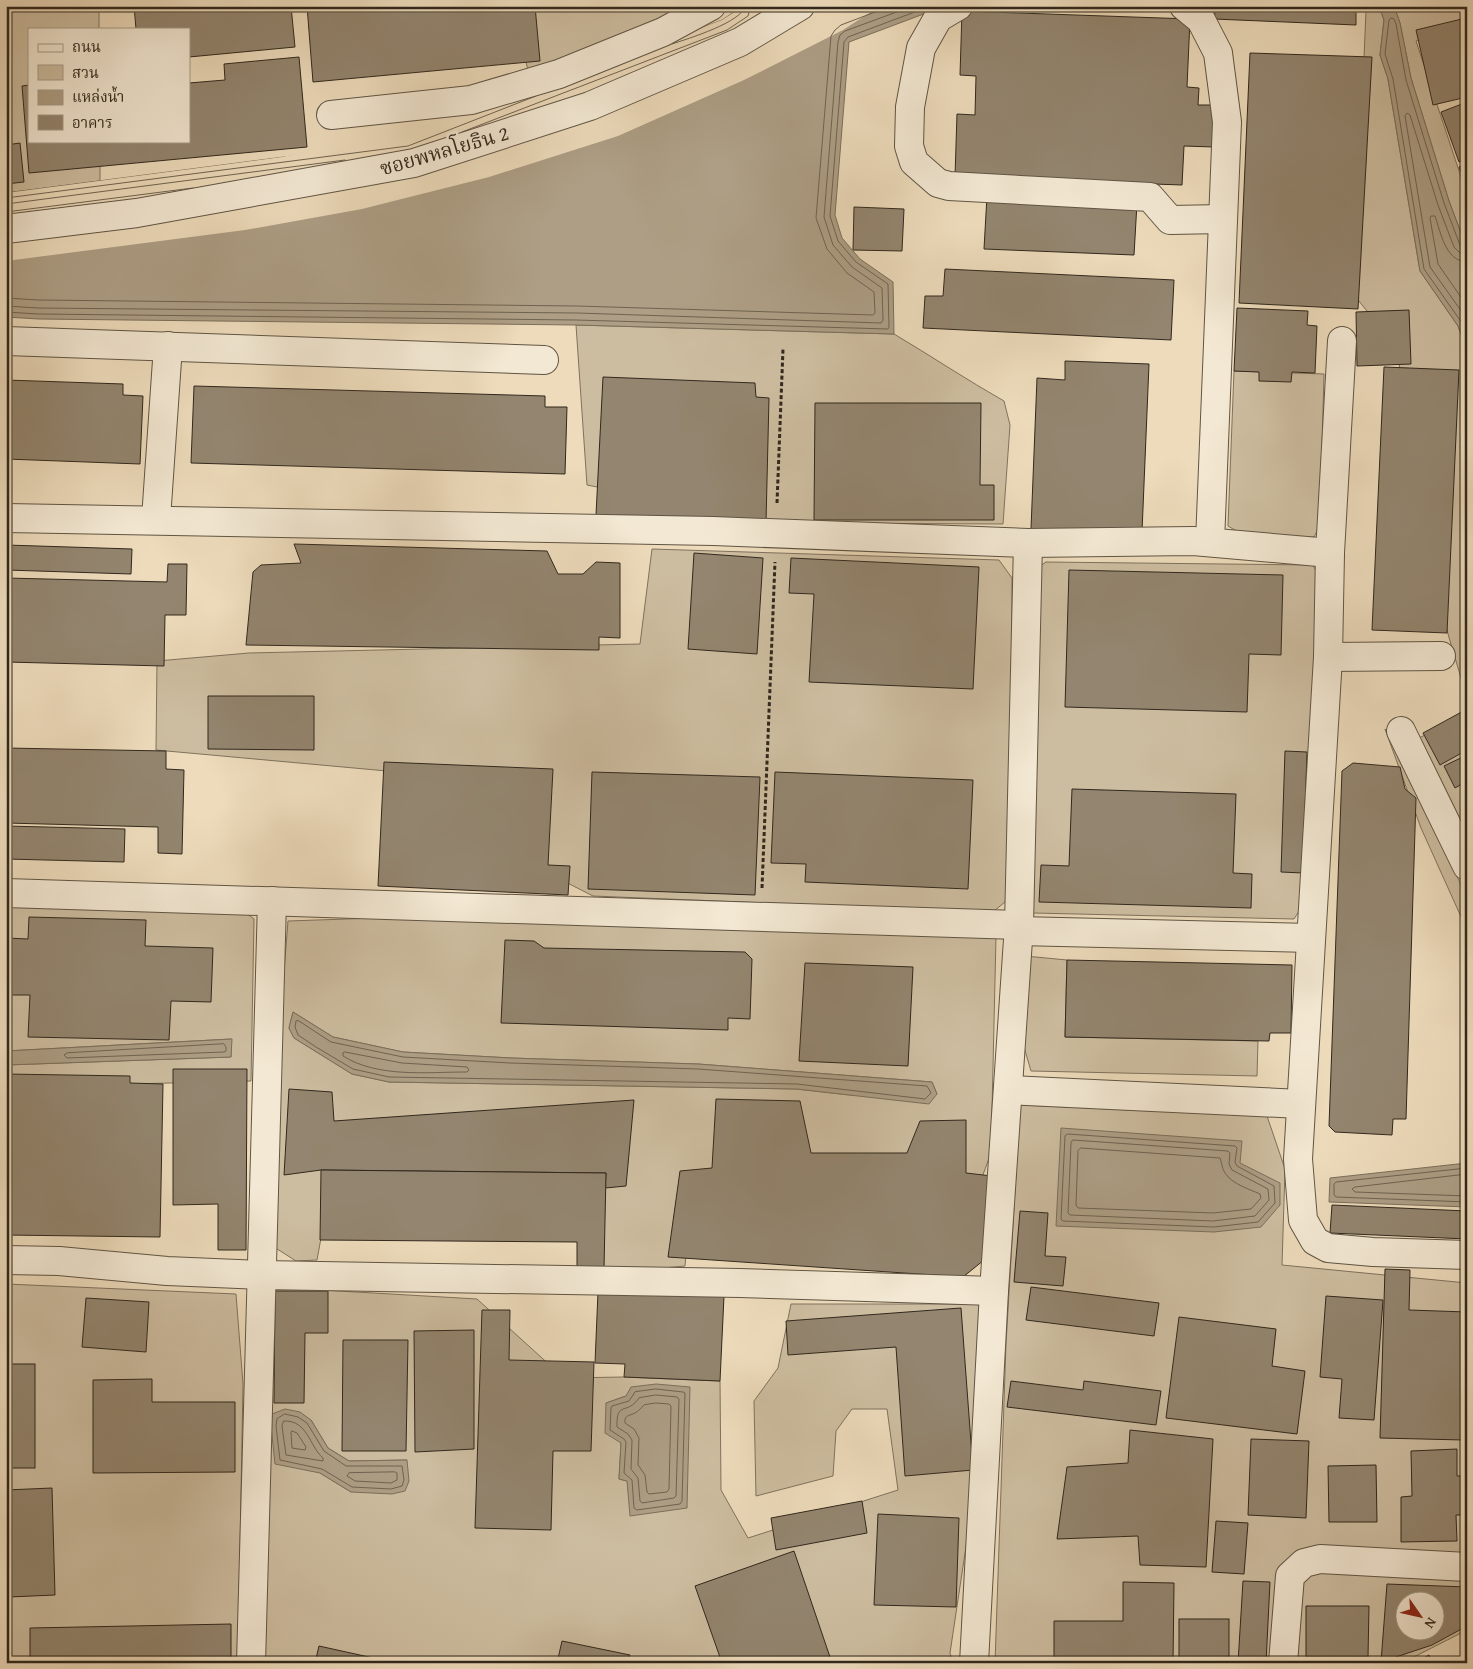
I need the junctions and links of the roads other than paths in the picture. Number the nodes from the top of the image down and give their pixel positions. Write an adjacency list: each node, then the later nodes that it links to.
1 (711, 6): 5 (street)
2 (800, 6): 7 (street, ซอยพหลโยธิน 2)
3 (958, 6): 6 (street)
4 (1184, 6): 6 (street)
5 (331, 114)
6 (1223, 219): 14 (street)
7 (6, 229)
8 (6, 341): 10 (street)
9 (1342, 341): 16 (street)
10 (168, 346): 11 (street); 13 (street)
11 (544, 360)
12 (6, 518): 13 (street)
13 (156, 519): 15 (street)
14 (1210, 542): 15 (street); 16 (street)
15 (1028, 543): 23 (street)
16 (1330, 553): 18 (street)
17 (1442, 656): 18 (street)
18 (1328, 657): 24 (street)
19 (1402, 731): 20 (street)
20 (1467, 866)
21 (6, 893): 22 (street)
22 (272, 901): 23 (street); 29 (street)
23 (1019, 928): 24 (street); 25 (street)
24 (1311, 938): 26 (street)
25 (1008, 1090): 26 (street); 30 (street)
26 (1301, 1104): 27 (street)
27 (1467, 1255)
28 (6, 1260): 29 (street)
29 (262, 1275): 30 (street); 32 (street)
30 (994, 1291): 33 (street)
31 (1467, 1567): 34 (street)
32 (251, 1663)
33 (974, 1663)
34 (1284, 1663)

